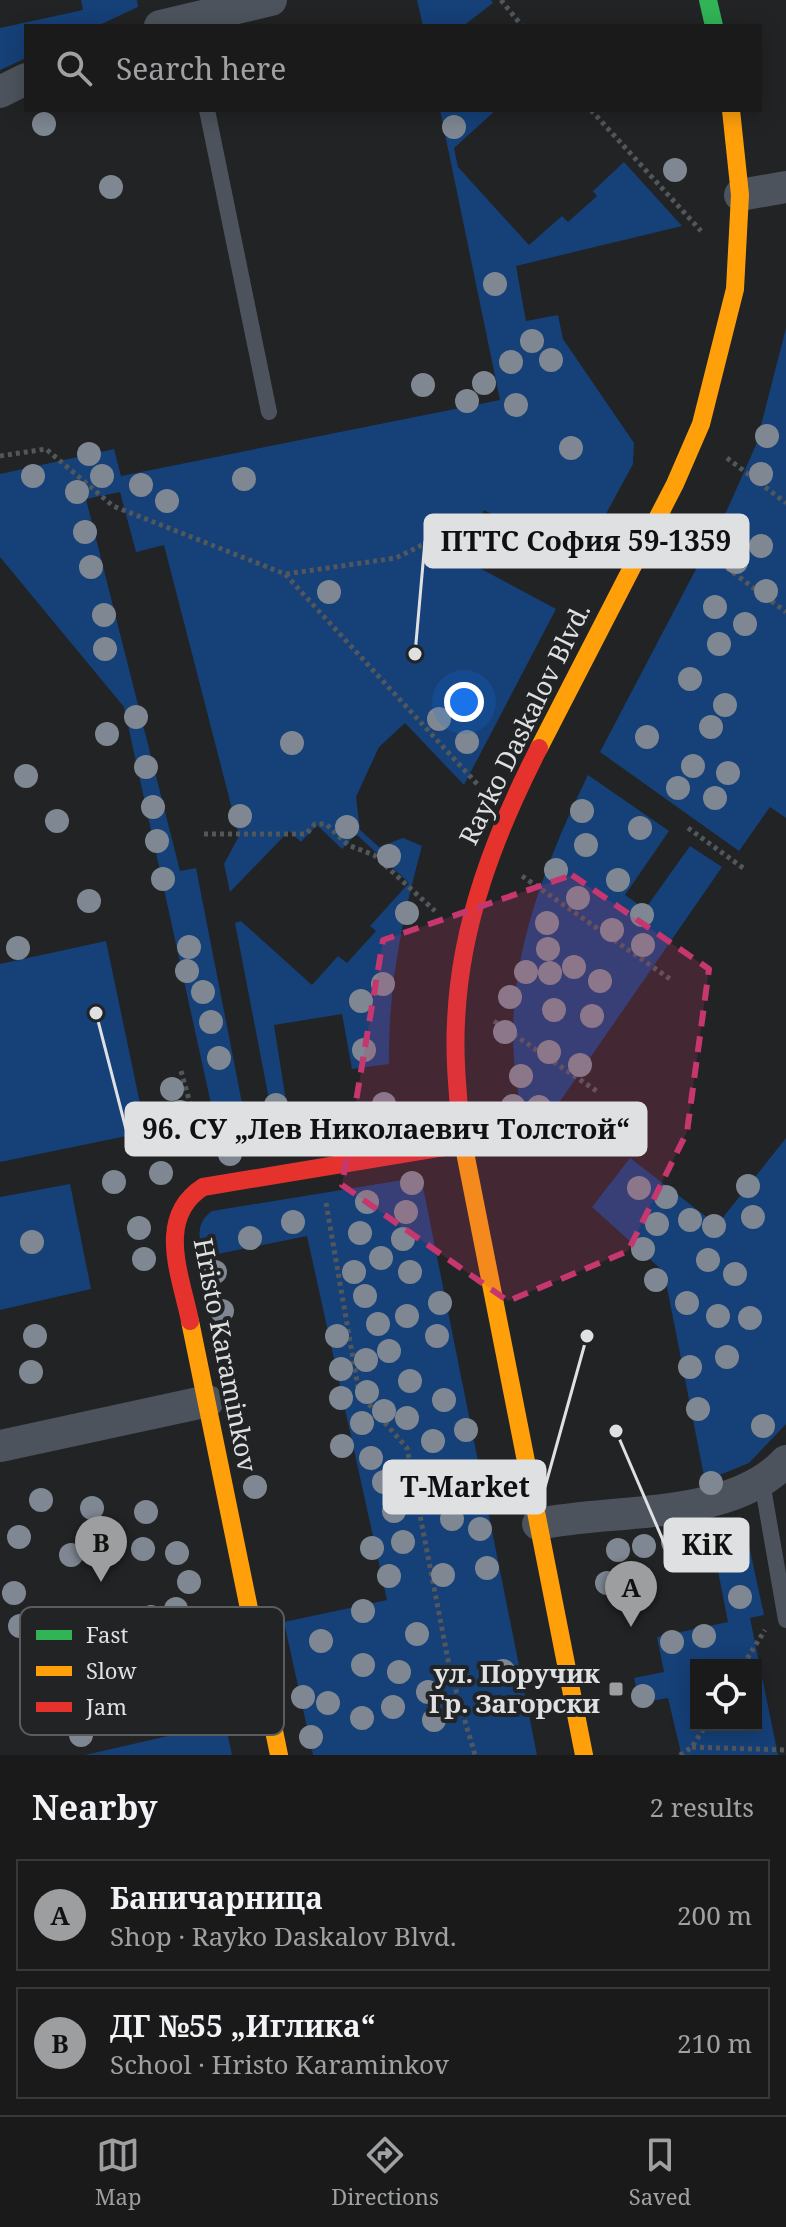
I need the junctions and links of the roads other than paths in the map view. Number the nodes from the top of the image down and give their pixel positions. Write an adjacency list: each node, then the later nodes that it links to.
1 (146, 0): 5 (street)
2 (271, 0): 4 (street)
3 (708, 0): 6 (street)
4 (180, 23)
5 (152, 24)
6 (714, 24)
7 (24, 80): 8 (street)
8 (0, 92)
9 (207, 112): 13 (lane)
10 (731, 112): 12 (street, Rayko Daskalov Blvd.)
11 (786, 187): 12 (street)
12 (740, 195): 14 (street, Rayko Daskalov Blvd.)
13 (269, 412)
14 (462, 1144): 15 (street, Hristo Karaminkov); 18 (street, Rayko Daskalov Blvd.)
15 (208, 1401): 16 (street); 19 (street, Hristo Karaminkov)
16 (0, 1446)
17 (774, 1472): 18 (street); 20 (lane)
18 (538, 1524): 23 (street, Rayko Daskalov Blvd.)
19 (245, 1607)
20 (786, 1620)
21 (274, 1735): 22 (street, Hristo Karaminkov)
22 (279, 1755)
23 (584, 1755)

